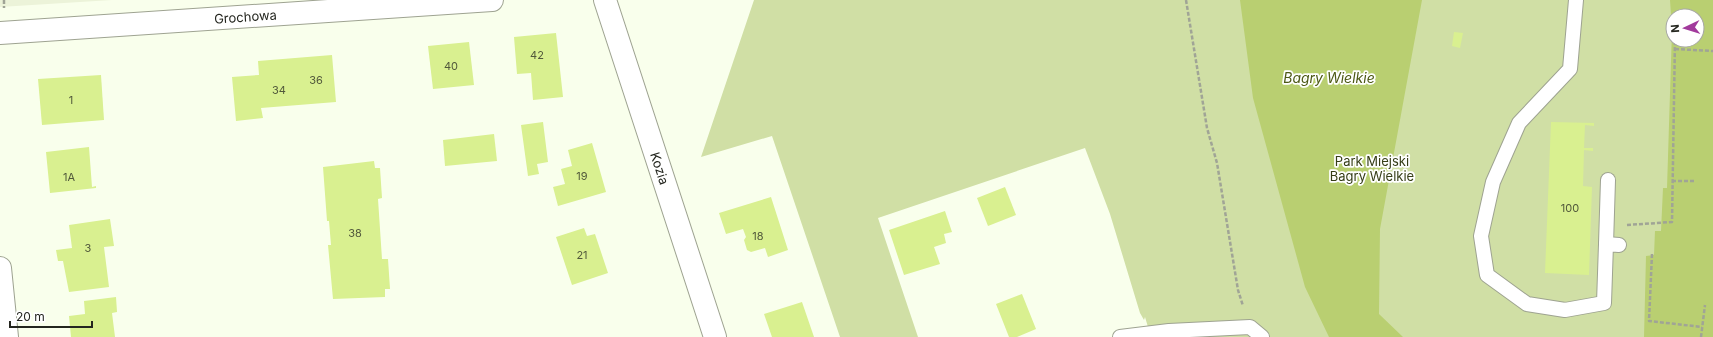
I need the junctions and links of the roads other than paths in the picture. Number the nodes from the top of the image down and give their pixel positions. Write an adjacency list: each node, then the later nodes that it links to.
1 (492, 0): 4 (street, Grochowa)
2 (605, 0): 9 (street, Kozia)
3 (1576, 0): 5 (lane)
4 (0, 33)
5 (1608, 180)
6 (0, 268): 8 (street)
7 (1252, 332): 10 (lane); 11 (lane)
8 (8, 337)
9 (715, 337)
10 (1120, 337)
11 (1262, 337)

